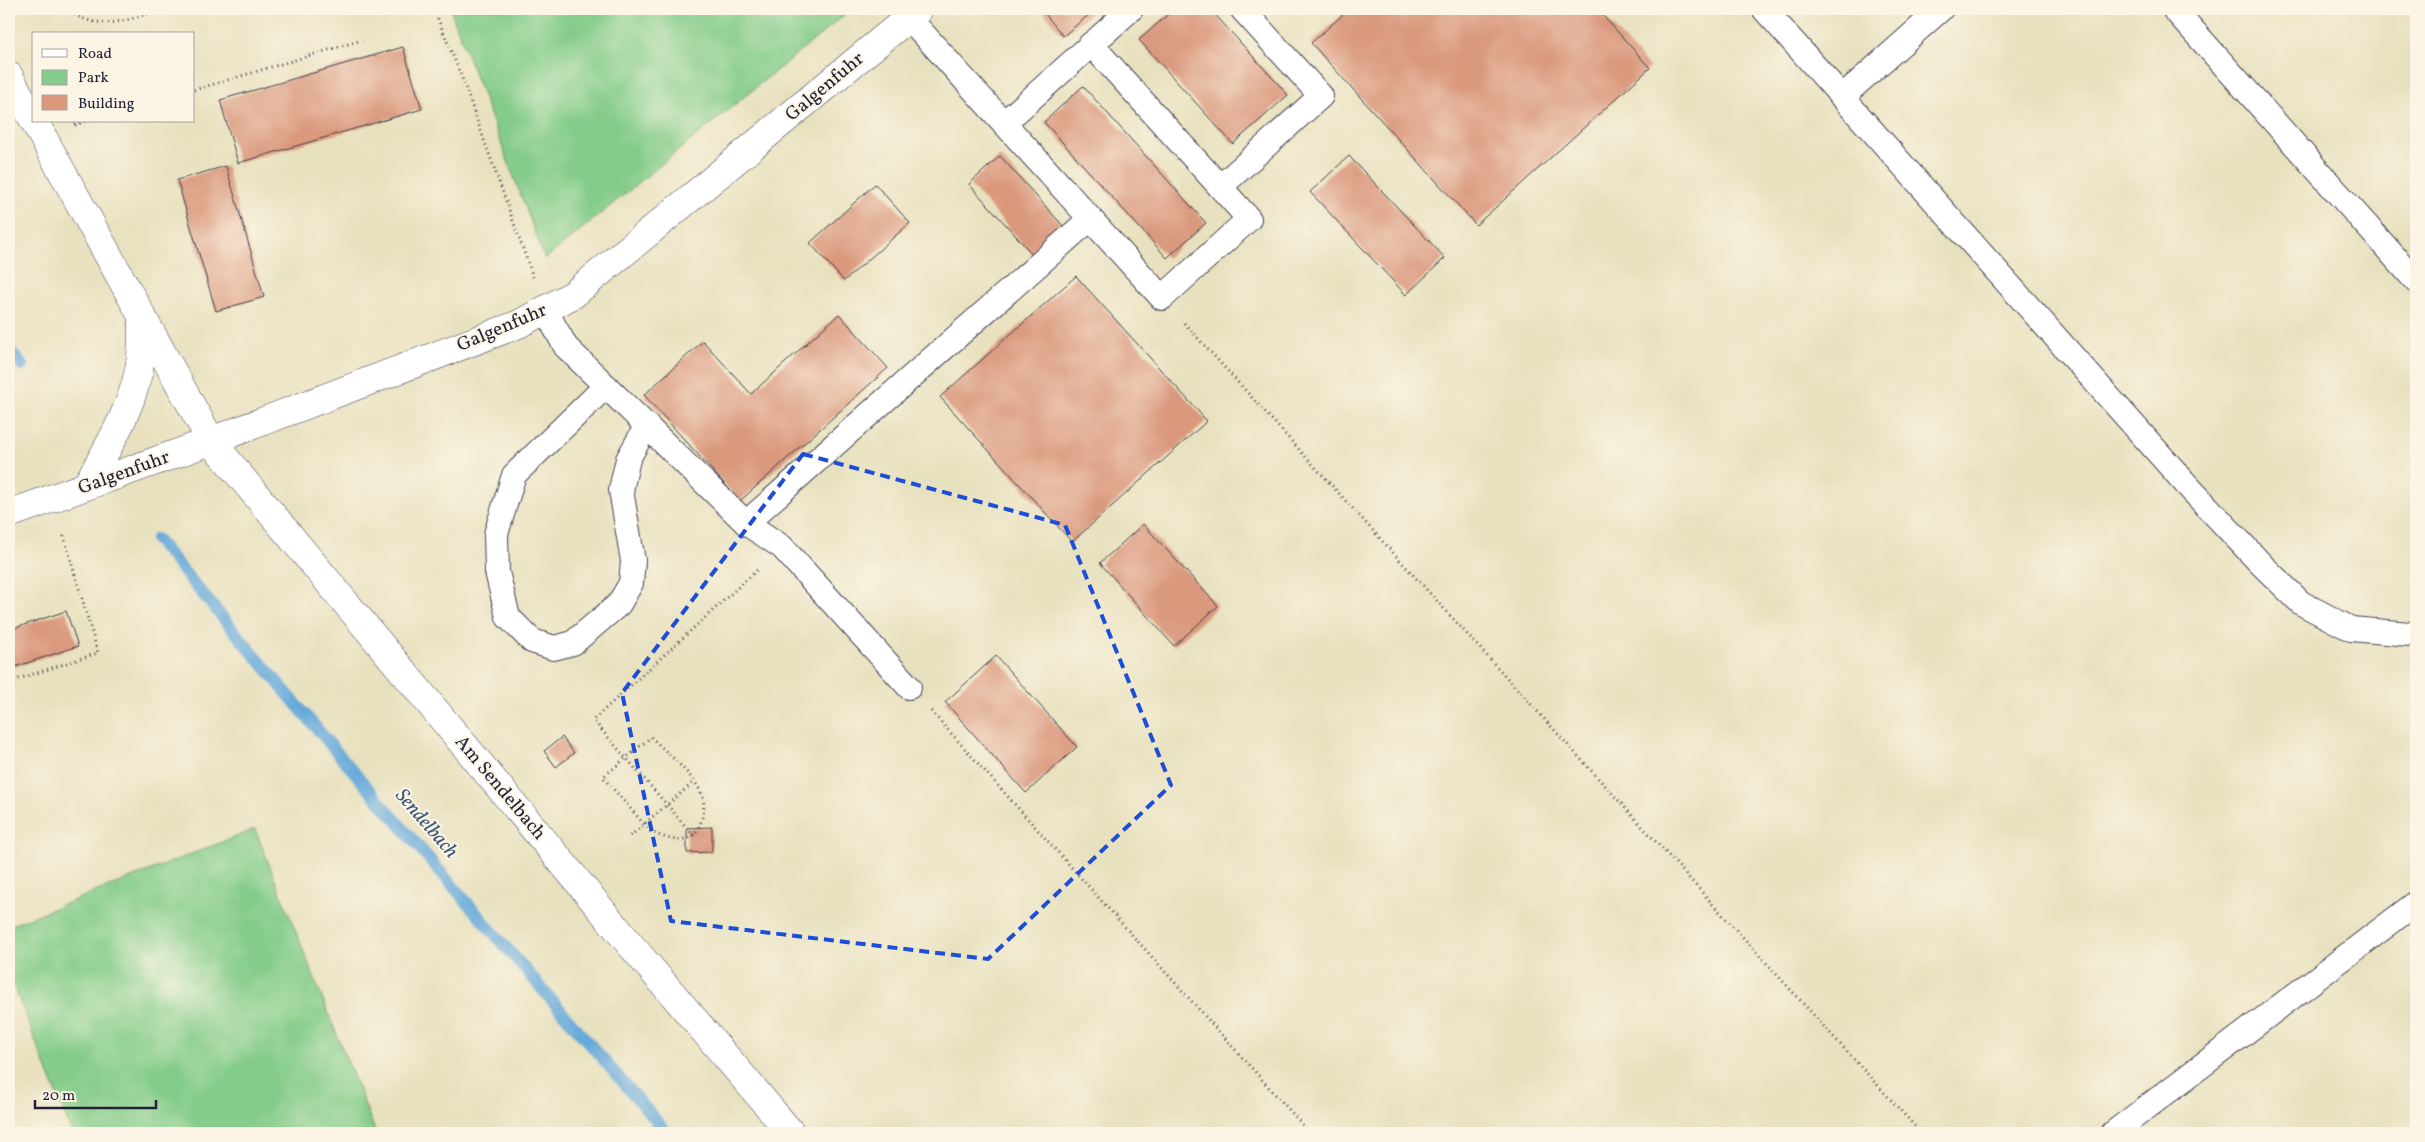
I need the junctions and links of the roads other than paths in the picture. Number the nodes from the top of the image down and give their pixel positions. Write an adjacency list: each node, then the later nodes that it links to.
1 (1131, 9): 7 (lane)
2 (1242, 9): 13 (lane)
3 (1764, 9): 9 (lane)
4 (1941, 9): 9 (lane)
5 (2174, 9): 15 (lane)
6 (914, 13): 12 (lane); 16 (street, Galgenfuhr)
7 (1091, 44): 12 (lane); 13 (lane)
8 (9, 76): 10 (street, Am Sendelbach)
9 (1842, 97): 24 (lane)
10 (32, 117)
11 (35, 122): 17 (street, Am Sendelbach)
12 (1004, 123): 14 (lane)
13 (1220, 187): 14 (lane)
14 (1090, 218): 23 (lane)
15 (2416, 281)
16 (545, 310): 18 (lane); 20 (street, Galgenfuhr)
17 (142, 316): 20 (street, Am Sendelbach); 21 (street)
18 (606, 386): 19 (lane); 19 (lane)
19 (647, 425): 23 (lane)
20 (211, 441): 21 (street, Galgenfuhr); 27 (street, Am Sendelbach)
21 (86, 486): 22 (street, Galgenfuhr)
22 (9, 514)
23 (746, 523): 25 (lane)
24 (2416, 632)
25 (909, 687)
26 (2416, 903): 28 (lane)
27 (791, 1133)
28 (2112, 1133)

